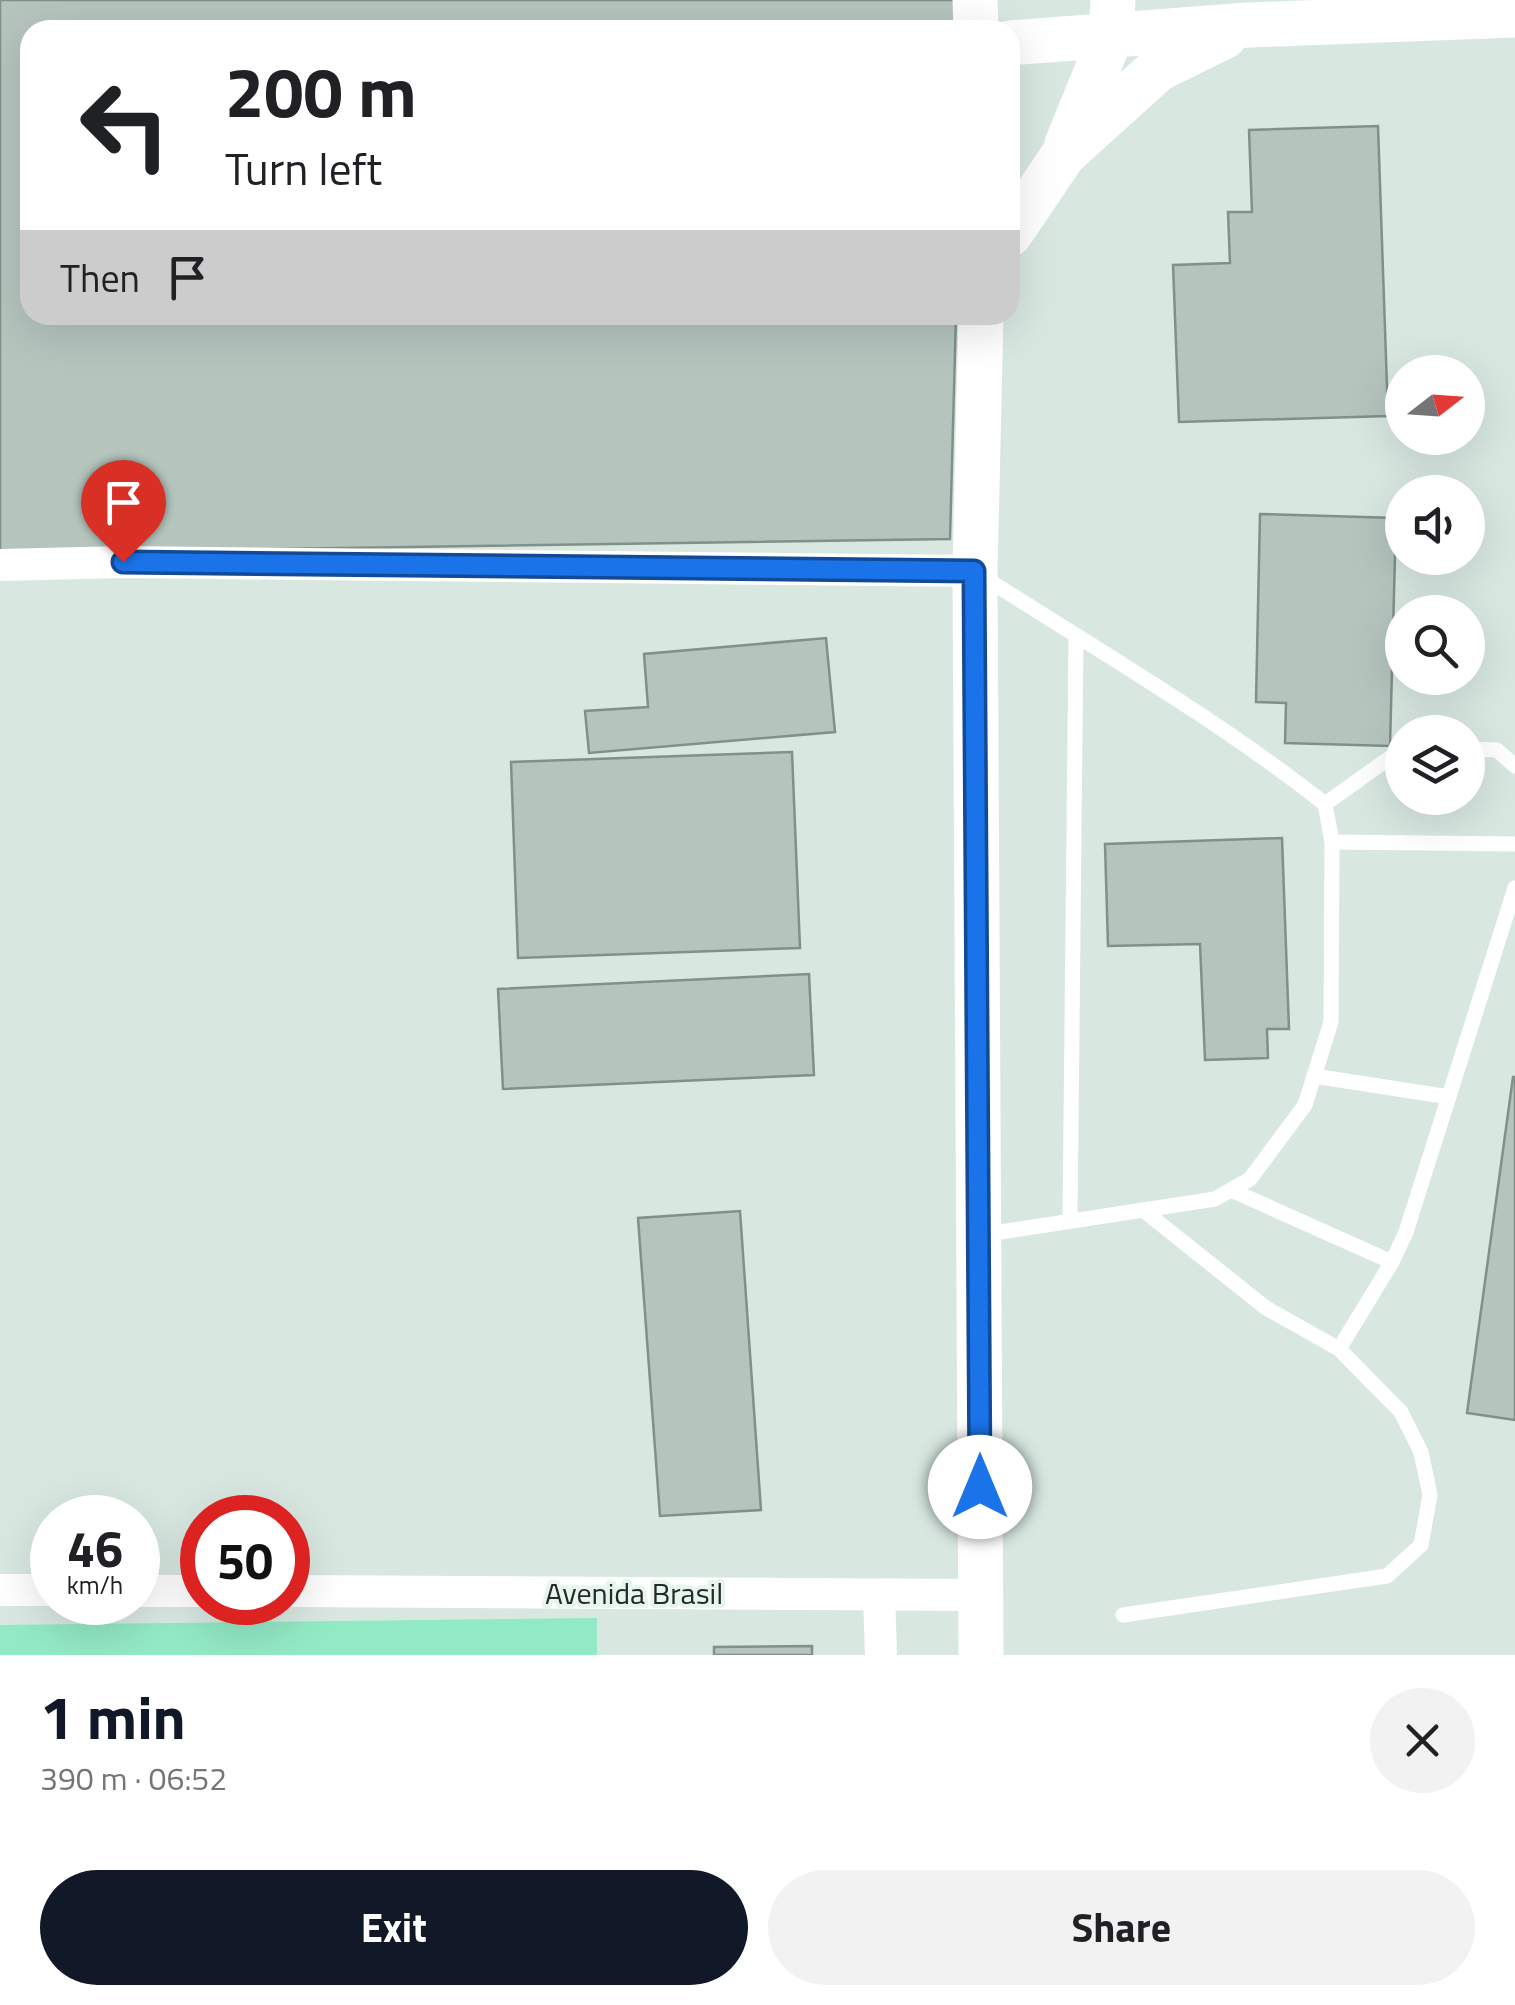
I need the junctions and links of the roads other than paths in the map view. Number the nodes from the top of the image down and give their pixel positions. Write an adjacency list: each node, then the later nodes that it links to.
1 (1515, 15): 3 (main road)
2 (1112, 18): 3 (main road); 4 (main road); 5 (main road)
3 (1248, 25): 5 (main road)
4 (1020, 41)
5 (1064, 154): 6 (main road)
6 (1020, 219)
7 (980, 325): 9 (main road)
8 (0, 565): 9 (street)
9 (974, 571): 10 (lane); 23 (main road)
10 (1076, 636): 14 (lane); 22 (lane)
11 (1485, 749): 13 (lane)
12 (1385, 762): 14 (lane)
13 (1515, 766)
14 (1325, 804): 15 (lane)
15 (1332, 842): 16 (lane); 18 (lane)
16 (1515, 844)
17 (1515, 888): 19 (lane)
18 (1314, 1076): 19 (lane); 20 (lane)
19 (1449, 1097): 24 (lane)
20 (1230, 1190): 21 (lane); 24 (lane)
21 (1144, 1210): 22 (lane); 25 (lane)
22 (1070, 1221): 23 (lane)
23 (980, 1235): 30 (main road)
24 (1392, 1262): 25 (lane)
25 (1339, 1349): 31 (lane)
26 (0, 1590): 27 (street)
27 (30, 1590)
28 (310, 1592): 29 (street, Avenida Brasil)
29 (879, 1595): 30 (street, Avenida Brasil); 32 (street)
30 (980, 1596): 33 (main road)
31 (1123, 1615)
32 (881, 1655)
33 (981, 1655)

